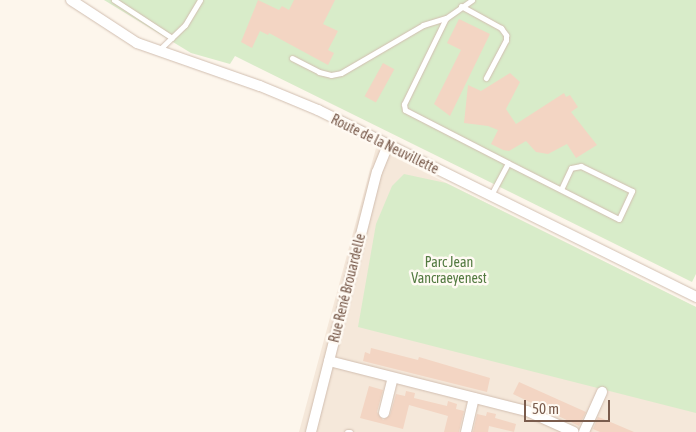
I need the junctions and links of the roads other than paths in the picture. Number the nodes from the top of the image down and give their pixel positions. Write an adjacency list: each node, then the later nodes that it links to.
1 (71, 0): 8 (street, Route de la Neuvillette)
2 (114, 0): 7 (lane)
3 (200, 0): 7 (lane)
4 (472, 0): 5 (lane)
5 (461, 6): 6 (lane); 10 (lane)
6 (446, 18): 9 (lane); 12 (lane)
7 (172, 38): 8 (lane)
8 (159, 50): 11 (street, Route de la Neuvillette)
9 (292, 58)
10 (486, 78)
11 (388, 145): 14 (street, Route de la Neuvillette); 16 (street, Rue René Brouardelle)
12 (508, 163): 13 (lane); 14 (lane)
13 (561, 189): 13 (lane)
14 (491, 196): 15 (street, Route de la Neuvillette)
15 (696, 297)
16 (329, 361): 17 (street); 22 (street, Rue René Brouardelle)
17 (393, 378): 19 (street); 20 (street)
18 (602, 392): 25 (street)
19 (474, 398): 21 (street); 23 (street)
20 (384, 413)
21 (561, 429): 24 (street)
22 (310, 432)
23 (466, 432)
24 (574, 432)
25 (584, 432)

